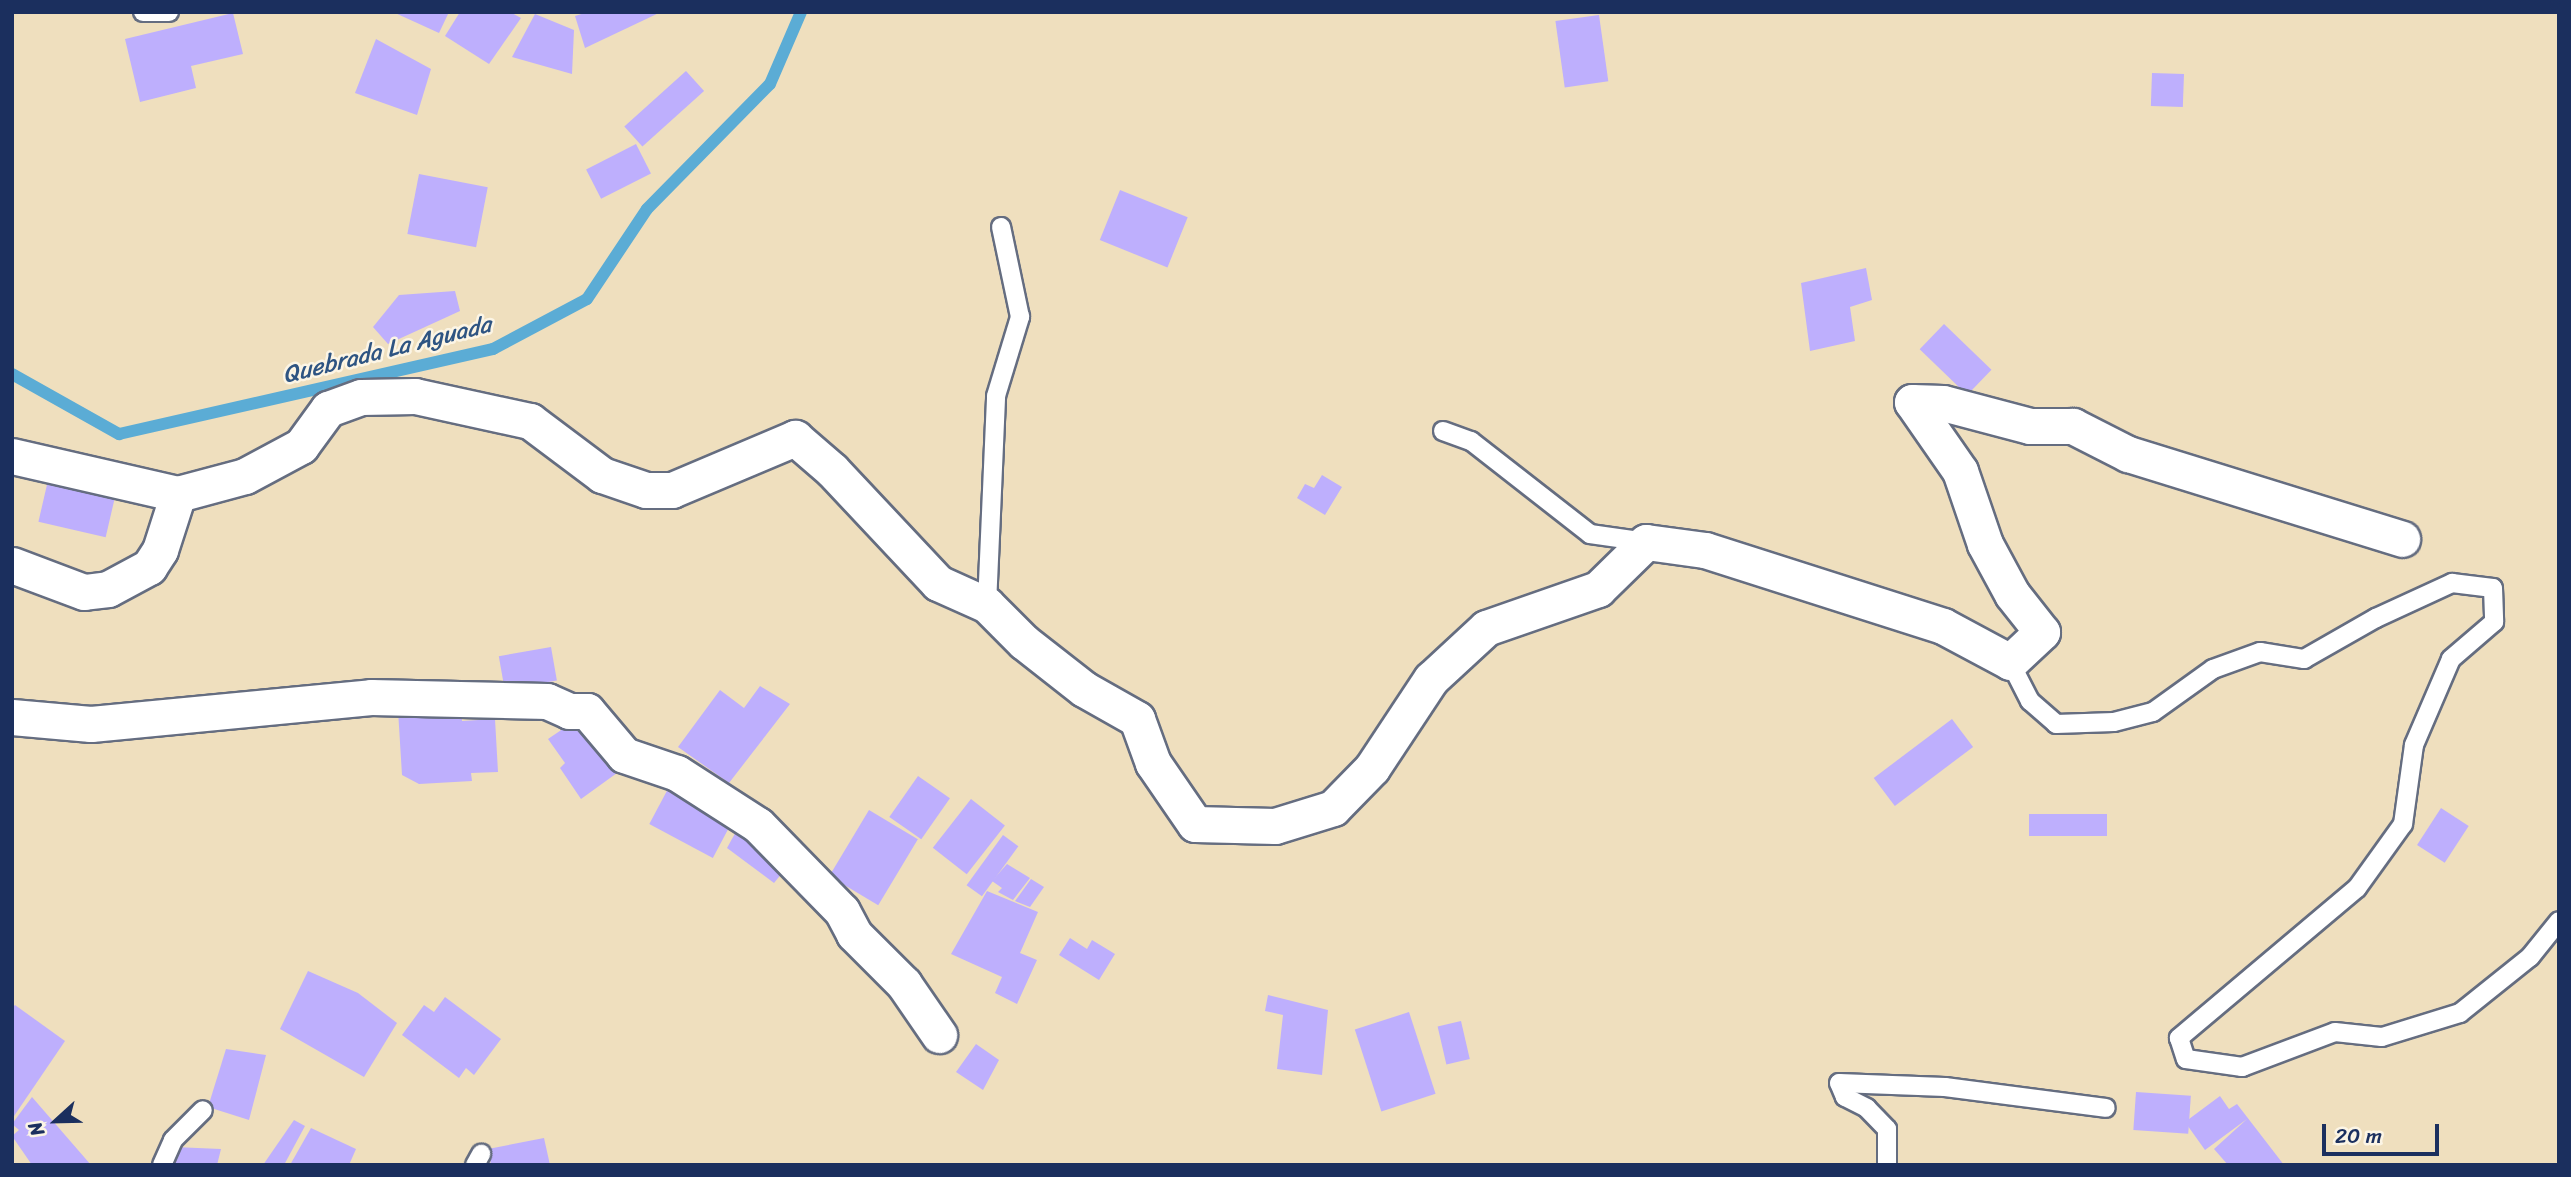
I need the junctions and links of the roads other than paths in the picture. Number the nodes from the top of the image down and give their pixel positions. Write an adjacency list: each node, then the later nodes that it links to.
1 (143, 12): 2 (lane)
2 (169, 12)
3 (1001, 227): 10 (lane)
4 (1443, 431): 8 (lane)
5 (12, 457): 6 (street)
6 (178, 494): 9 (street); 10 (street)
7 (2402, 539): 11 (street)
8 (1646, 542): 10 (street); 11 (street)
9 (12, 565)
10 (986, 605)
11 (2010, 662): 13 (lane)
12 (12, 717): 14 (street)
13 (2559, 920)
14 (939, 1035)
15 (2106, 1108): 18 (lane)
16 (203, 1110): 17 (lane)
17 (162, 1165)
18 (1887, 1165)

